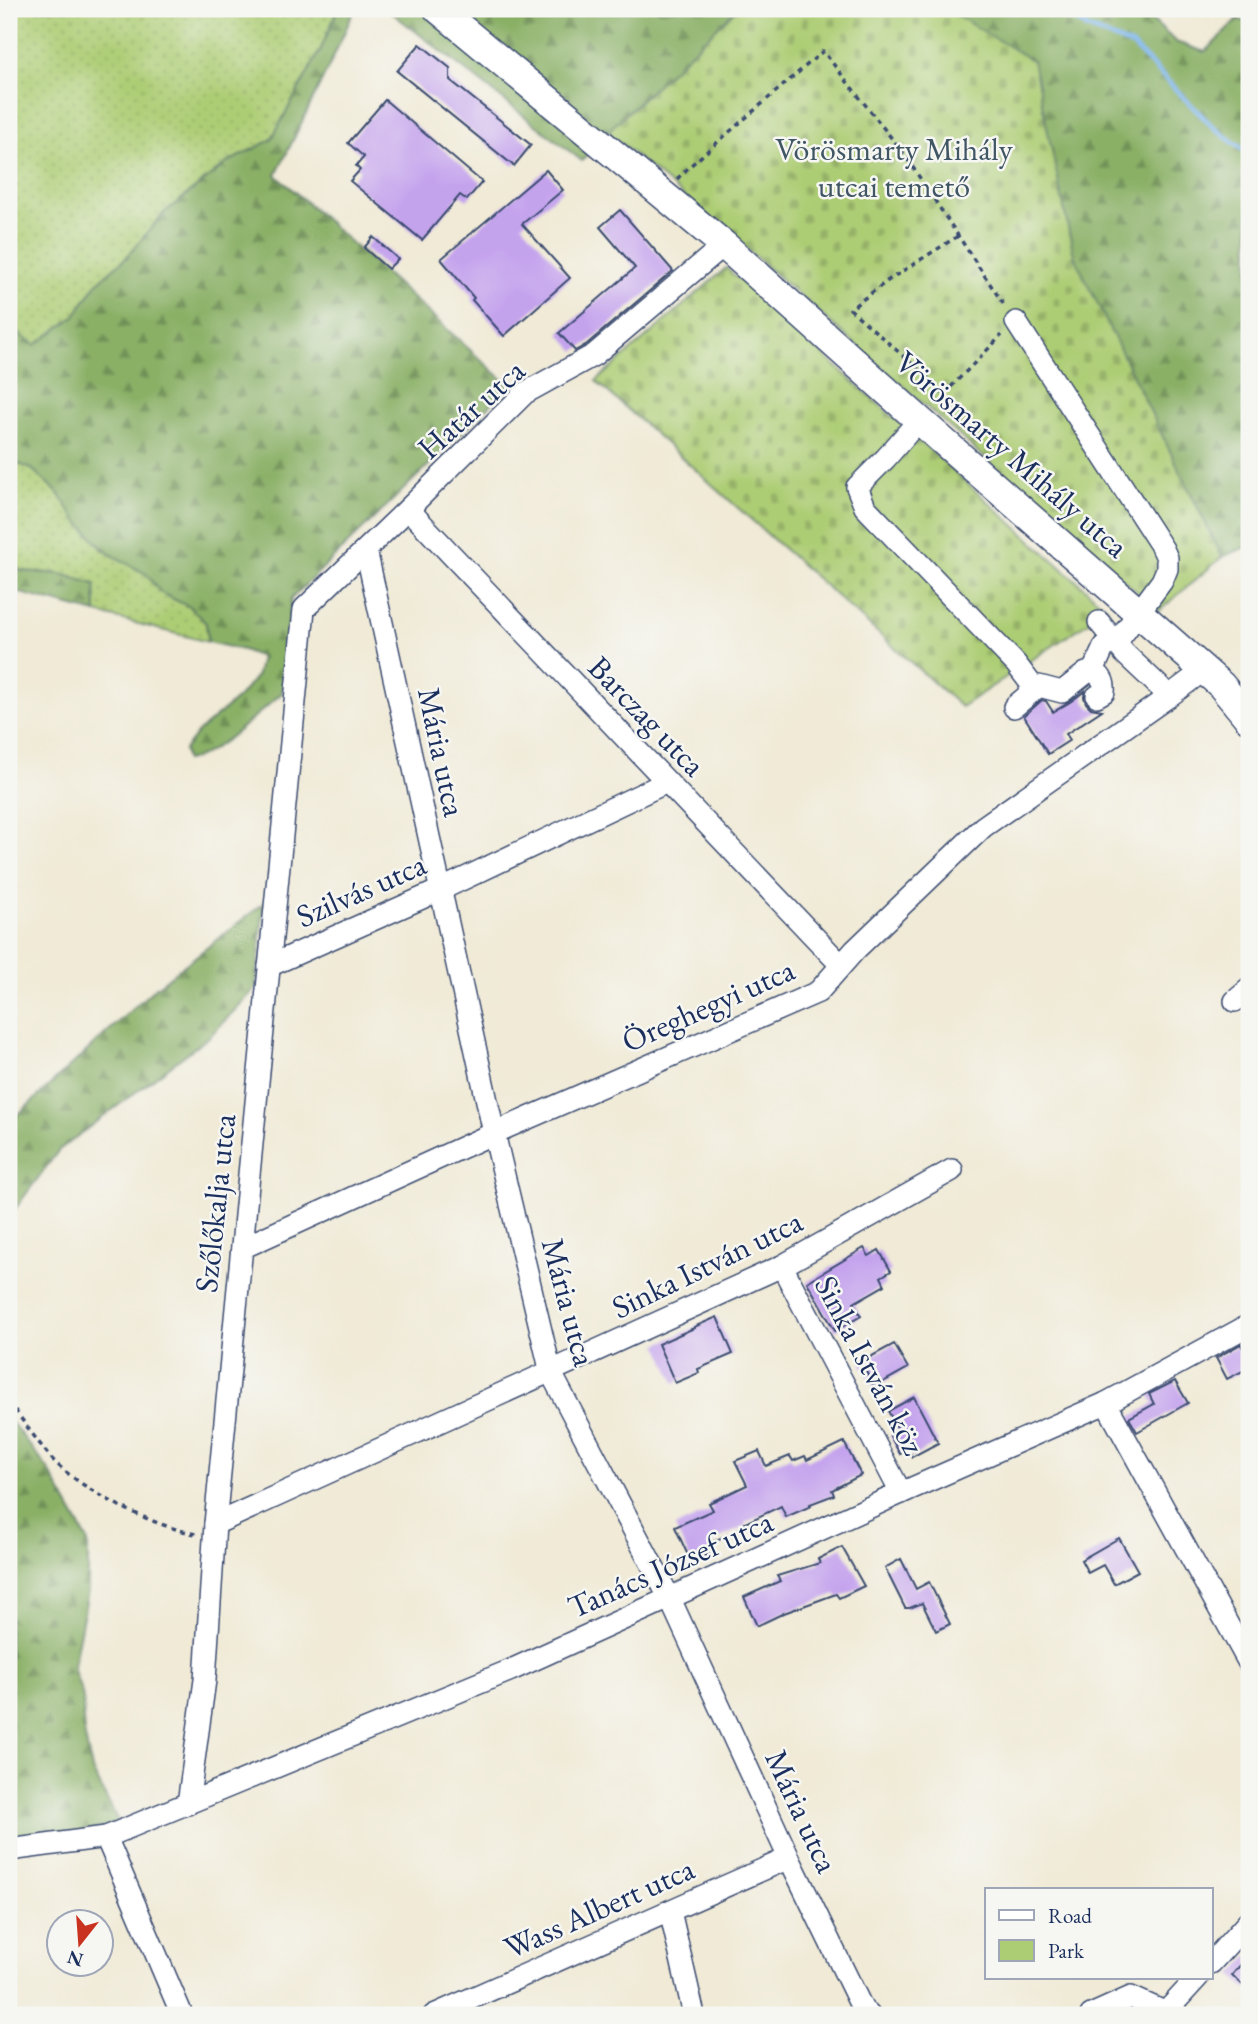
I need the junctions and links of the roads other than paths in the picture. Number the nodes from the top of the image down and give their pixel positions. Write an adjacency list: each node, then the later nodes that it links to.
1 (438, 9): 2 (main road, Vörösmarty Mihály utca)
2 (724, 245): 4 (main road, Vörösmarty Mihály utca); 5 (street, Határ utca)
3 (1012, 317): 8 (street)
4 (919, 420): 8 (main road, Vörösmarty Mihály utca); 13 (street)
5 (408, 509): 6 (street, Határ utca); 18 (street, Barczag utca)
6 (366, 550): 7 (street, Határ utca); 19 (street, Mária utca)
7 (303, 608): 21 (street, Szőlőkalja utca)
8 (1139, 613): 10 (street); 11 (main road, Vörösmarty Mihály utca)
9 (1098, 622): 10 (street)
10 (1114, 640): 12 (street); 15 (street)
11 (1204, 670): 15 (street, Öreghegyi utca); 17 (main road, Vörösmarty Mihály utca)
12 (1093, 671): 13 (street); 14 (street)
13 (1035, 689): 16 (street)
14 (1097, 696)
15 (1168, 697): 20 (street, Öreghegyi utca)
16 (1014, 708)
17 (1249, 719)
18 (667, 782): 19 (street, Szilvás utca); 20 (street, Barczag utca)
19 (440, 890): 21 (street, Szilvás utca); 22 (street, Mária utca)
20 (841, 965): 22 (street, Öreghegyi utca)
21 (269, 966): 24 (street, Szőlőkalja utca)
22 (494, 1133): 24 (street, Öreghegyi utca); 27 (street, Mária utca)
23 (952, 1170): 25 (street, Sinka István utca)
24 (242, 1248): 30 (street, Szőlőkalja utca)
25 (782, 1266): 27 (street, Sinka István utca); 29 (street, Sinka István köz)
26 (1249, 1325): 28 (street, Tanács József utca)
27 (551, 1373): 30 (street, Sinka István utca); 31 (street, Mária utca)
28 (1106, 1403): 29 (street, Tanács József utca); 32 (street)
29 (901, 1493): 31 (street, Tanács József utca)
30 (215, 1531): 33 (street, Szőlőkalja utca)
31 (670, 1600): 33 (street, Tanács József utca); 36 (street, Mária utca)
32 (1249, 1663)
33 (188, 1804): 34 (street, Tanács József utca)
34 (106, 1837): 35 (street, Tanács József utca); 42 (street)
35 (9, 1850)
36 (789, 1858): 37 (street, Wass Albert utca); 45 (street, Mária utca)
37 (670, 1911): 43 (street, Wass Albert utca); 44 (street)
38 (1249, 1922): 39 (street)
39 (1212, 1962)
40 (1196, 1979): 41 (street)
41 (1168, 2014): 46 (street)
42 (182, 2015)
43 (434, 2015)
44 (694, 2015)
45 (869, 2015)
46 (1091, 2015)

